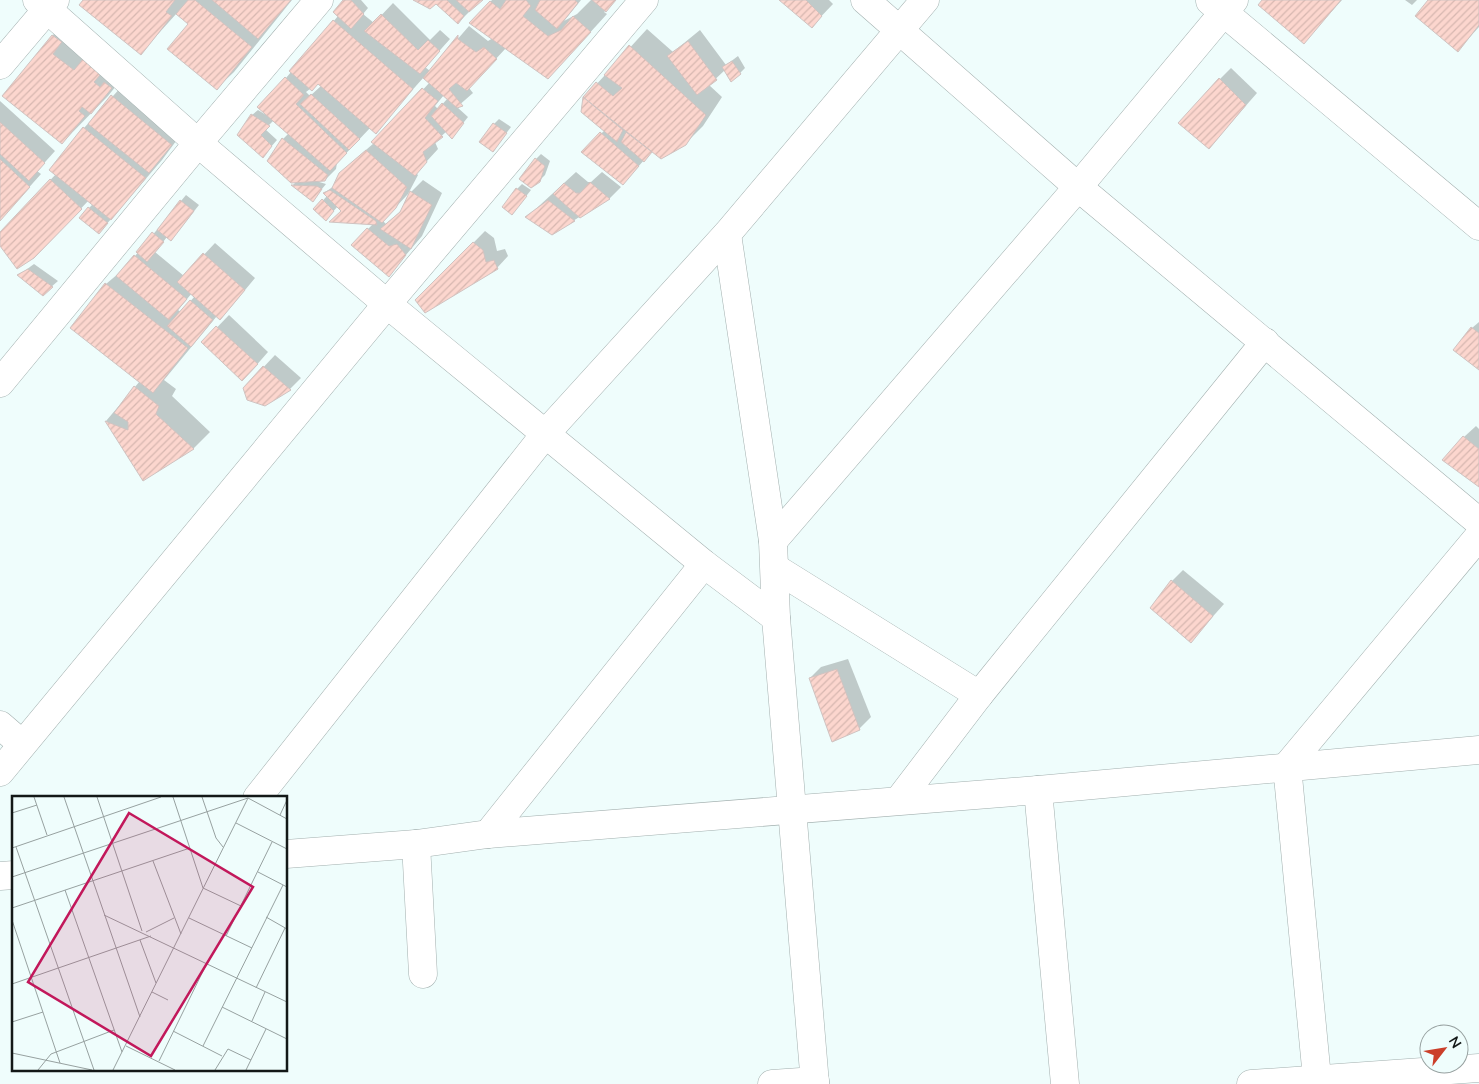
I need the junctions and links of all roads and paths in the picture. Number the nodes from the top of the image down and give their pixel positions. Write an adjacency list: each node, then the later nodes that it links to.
1 (319, 0): 9 (street)
2 (644, 0): 13 (street)
3 (865, 0): 7 (street)
4 (925, 0): 7 (street)
5 (47, 3): 8 (street); 9 (street)
6 (1222, 4): 10 (street); 11 (street)
7 (899, 31): 10 (street); 12 (street)
8 (0, 65)
9 (198, 143): 13 (street); 15 (street)
10 (1078, 187): 14 (street); 19 (street)
11 (1479, 226)
12 (728, 234): 16 (street); 19 (street)
13 (388, 304): 16 (street); 25 (street)
14 (1265, 342): 17 (street); 23 (street)
15 (0, 383)
16 (546, 434): 20 (street); 30 (street)
17 (1479, 522)
18 (1479, 536): 27 (street)
19 (773, 541): 21 (street)
20 (704, 564): 22 (street); 33 (street)
21 (775, 568): 22 (street); 23 (street)
22 (776, 618): 32 (street)
23 (978, 695): 31 (street)
24 (0, 725): 25 (street)
25 (22, 744): 28 (street)
26 (1479, 750): 27 (street)
27 (1287, 766): 29 (street); 38 (street)
28 (0, 772)
29 (1038, 790): 31 (street); 41 (street)
30 (259, 796)
31 (899, 800): 32 (street)
32 (791, 808): 33 (street); 39 (street)
33 (488, 834): 34 (street)
34 (416, 844): 35 (street); 36 (street)
35 (288, 854)
36 (423, 974)
37 (1479, 1068): 38 (street)
38 (1317, 1078): 42 (street)
39 (815, 1082): 40 (street)
40 (772, 1084)
41 (1065, 1084)
42 (1251, 1084)

